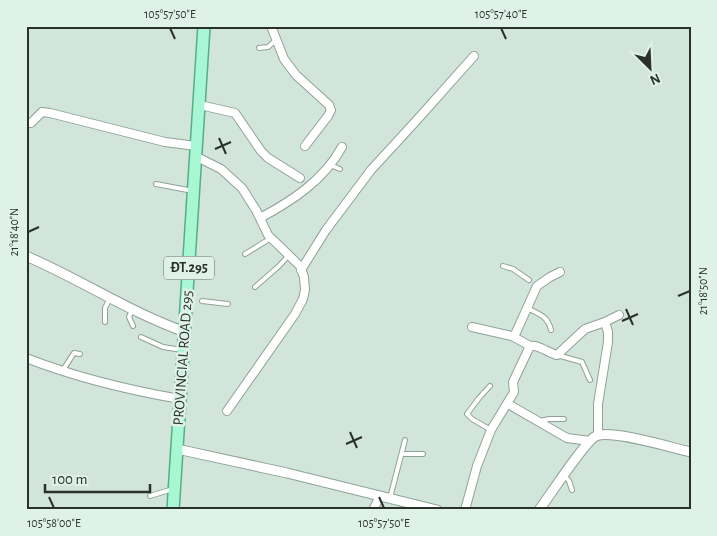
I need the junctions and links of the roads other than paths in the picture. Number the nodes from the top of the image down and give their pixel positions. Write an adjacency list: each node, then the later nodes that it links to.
1 (204, 26): 6 (main road, PROVINCIAL ROAD 295 / ĐT.295)
2 (271, 26): 3 (street)
3 (276, 40): 4 (lane); 8 (street)
4 (259, 48)
5 (474, 56): 22 (street)
6 (200, 105): 10 (main road, PROVINCIAL ROAD 295 / ĐT.295); 13 (street)
7 (26, 123): 10 (street)
8 (305, 146)
9 (342, 147): 11 (street)
10 (196, 152): 15 (main road, PROVINCIAL ROAD 295 / ĐT.295); 16 (street)
11 (330, 165): 12 (lane); 16 (street)
12 (340, 169)
13 (300, 178)
14 (156, 184): 15 (lane)
15 (193, 191): 37 (main road, PROVINCIAL ROAD 295 / ĐT.295)
16 (260, 218): 17 (street)
17 (271, 238): 18 (lane); 20 (street)
18 (245, 254)
19 (26, 256): 26 (street)
20 (288, 256): 22 (street); 25 (lane)
21 (503, 266): 24 (lane)
22 (302, 270): 50 (street)
23 (560, 272): 24 (street)
24 (533, 283): 29 (street)
25 (255, 287)
26 (110, 298): 30 (street); 32 (lane)
27 (202, 301): 28 (lane)
28 (228, 304)
29 (527, 308): 36 (lane); 39 (street)
30 (132, 310): 34 (lane); 37 (street)
31 (620, 315): 33 (street)
32 (105, 322)
33 (605, 322): 43 (street); 54 (street)
34 (133, 326)
35 (472, 327): 39 (street)
36 (551, 330)
37 (185, 332): 41 (main road, PROVINCIAL ROAD 295 / ĐT.295)
38 (141, 337): 41 (lane)
39 (514, 337): 40 (street)
40 (530, 346): 43 (street); 49 (street)
41 (184, 350): 48 (main road, PROVINCIAL ROAD 295 / ĐT.295)
42 (80, 354): 45 (lane)
43 (557, 355): 46 (lane)
44 (26, 358): 45 (street)
45 (62, 370): 48 (street)
46 (590, 380)
47 (490, 386): 53 (lane)
48 (180, 399): 57 (main road, PROVINCIAL ROAD 295 / ĐT.295)
49 (508, 404): 52 (street); 53 (street)
50 (227, 411)
51 (564, 419): 52 (lane)
52 (538, 422): 56 (street)
53 (490, 430): 69 (street)
54 (598, 435): 56 (street); 58 (street)
55 (405, 440): 59 (lane)
56 (590, 441): 61 (street)
57 (177, 449): 62 (main road, PROVINCIAL ROAD 295 / ĐT.295); 65 (street)
58 (691, 452)
59 (402, 454): 60 (lane); 65 (lane)
60 (423, 454)
61 (564, 475): 63 (lane); 70 (street)
62 (175, 488): 64 (lane); 66 (main road, PROVINCIAL ROAD 295 / ĐT.295)
63 (572, 490)
64 (150, 496)
65 (385, 497): 67 (street); 68 (street)
66 (173, 510)
67 (373, 510)
68 (437, 510)
69 (464, 510)
70 (539, 510)

